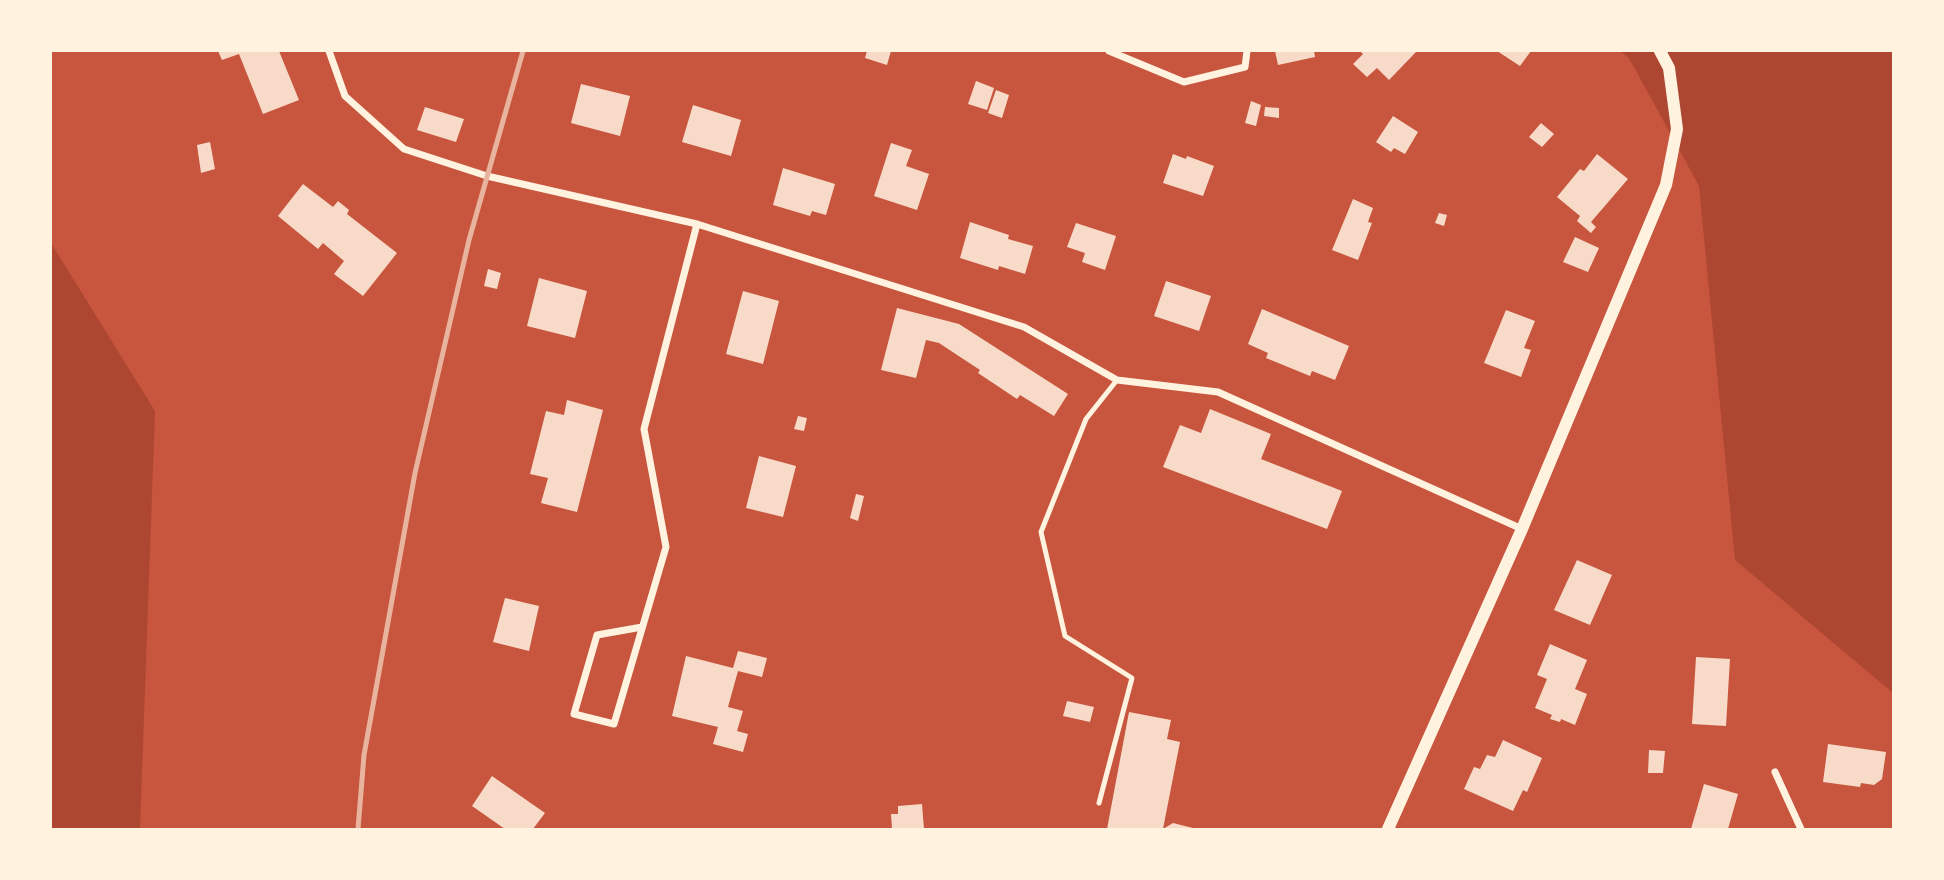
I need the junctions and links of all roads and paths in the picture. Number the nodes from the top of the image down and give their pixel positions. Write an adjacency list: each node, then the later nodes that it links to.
1 (329, 51): 5 (street)
2 (1109, 51): 3 (street)
3 (1247, 51)
4 (1660, 51): 7 (street)
5 (698, 225): 6 (street); 8 (street)
6 (1117, 380): 7 (street); 10 (lane)
7 (1522, 529): 11 (street)
8 (642, 627): 8 (street)
9 (1775, 772): 12 (street)
10 (1099, 803)
11 (1388, 829)
12 (1801, 829)

